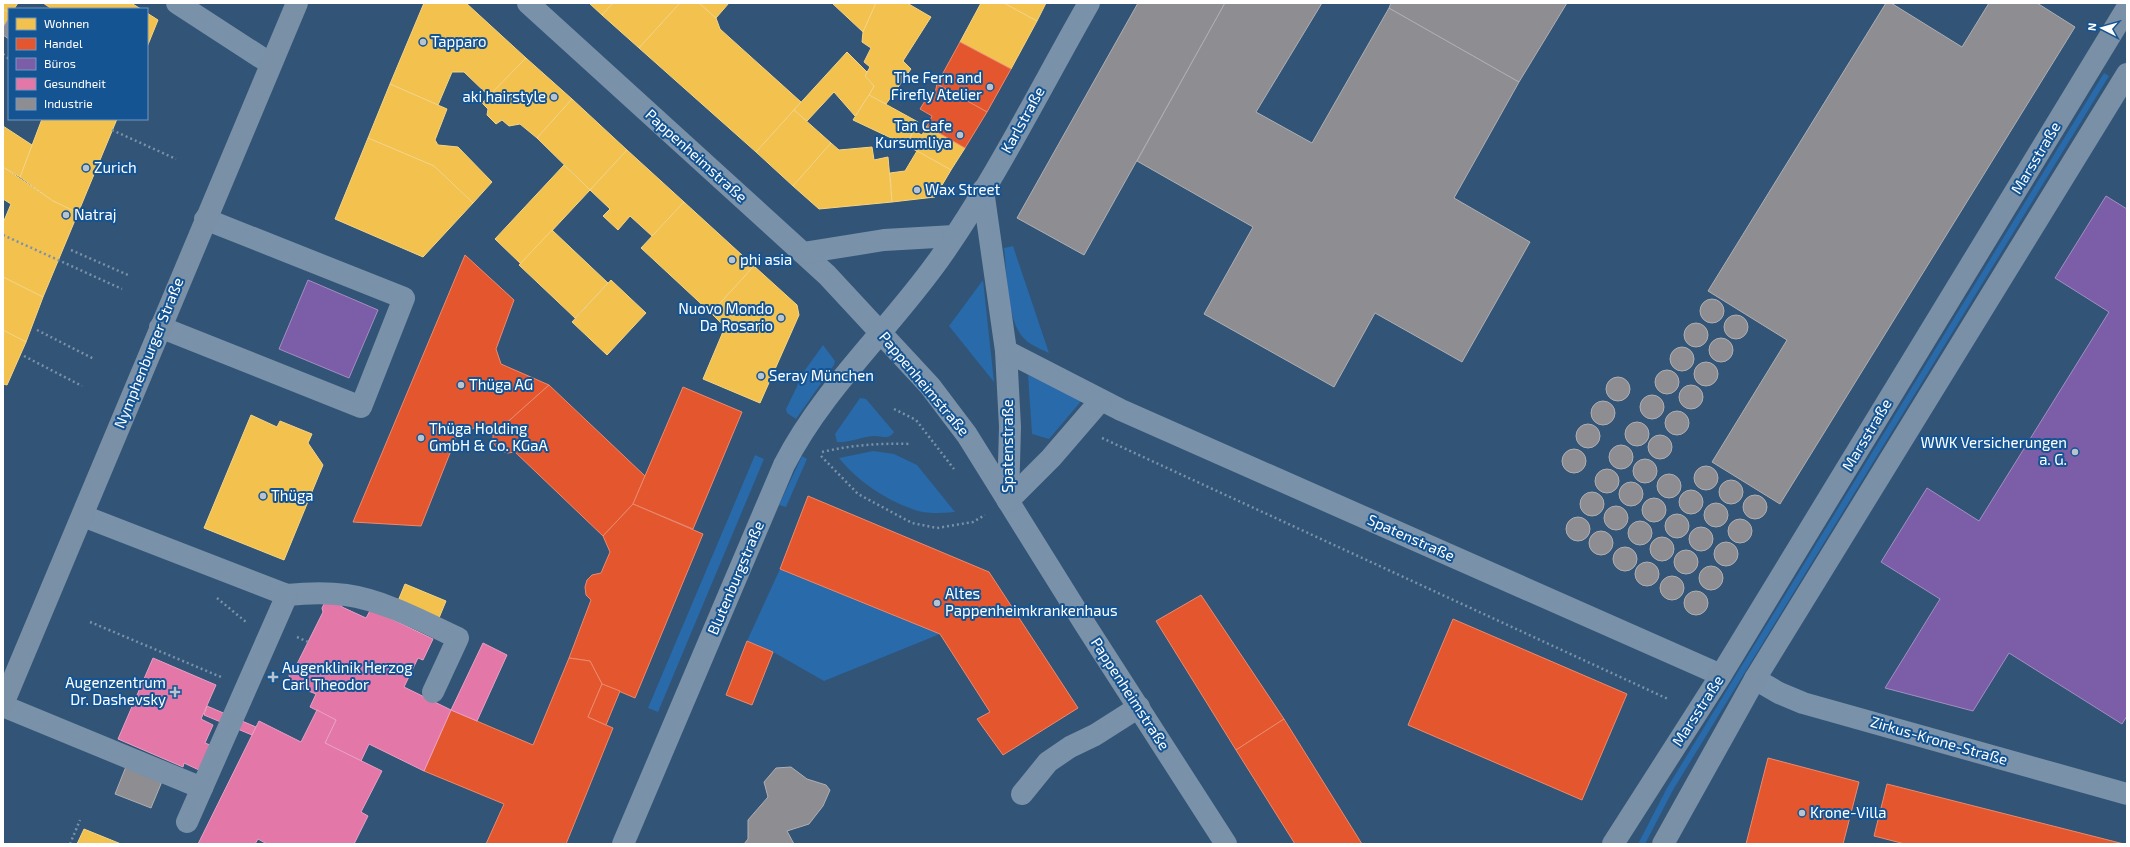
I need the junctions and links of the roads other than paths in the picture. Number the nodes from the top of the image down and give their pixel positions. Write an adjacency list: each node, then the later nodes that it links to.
1 (177, 3): 6 (street)
2 (297, 3): 6 (main road, Nymphenburger Straße)
3 (528, 3): 11 (street, Pappenheimstraße)
4 (1089, 3): 8 (street, Karlstraße)
5 (2124, 20): 19 (main road, Marsstraße)
6 (271, 64): 9 (main road, Nymphenburger Straße)
7 (2127, 74): 20 (main road, Marsstraße)
8 (983, 190): 10 (street, Karlstraße); 14 (street, Spatenstraße)
9 (205, 219): 12 (main road, Nymphenburger Straße); 12 (street)
10 (954, 236): 11 (street); 13 (street, Karlstraße)
11 (803, 252): 13 (street, Pappenheimstraße)
12 (160, 327): 17 (main road, Nymphenburger Straße)
13 (880, 331): 16 (street, Pappenheimstraße); 28 (street, Blutenburgstraße)
14 (1006, 351): 15 (street, Spatenstraße); 16 (street, Spatenstraße)
15 (1100, 400): 16 (street, Spatenstraße); 19 (street, Spatenstraße)
16 (1008, 501): 23 (street, Pappenheimstraße)
17 (83, 516): 18 (street); 22 (main road, Nymphenburger Straße)
18 (287, 595): 21 (street); 24 (street)
19 (1721, 675): 30 (main road, Marsstraße)
20 (1755, 679): 26 (street, Zirkus-Krone-Straße); 31 (main road, Marsstraße)
21 (433, 692)
22 (3, 705): 24 (street)
23 (1139, 707): 25 (street); 29 (street, Pappenheimstraße)
24 (202, 788): 27 (street)
25 (1022, 794)
26 (2127, 794)
27 (187, 822)
28 (623, 844)
29 (1226, 844)
30 (1613, 844)
31 (1662, 844)

